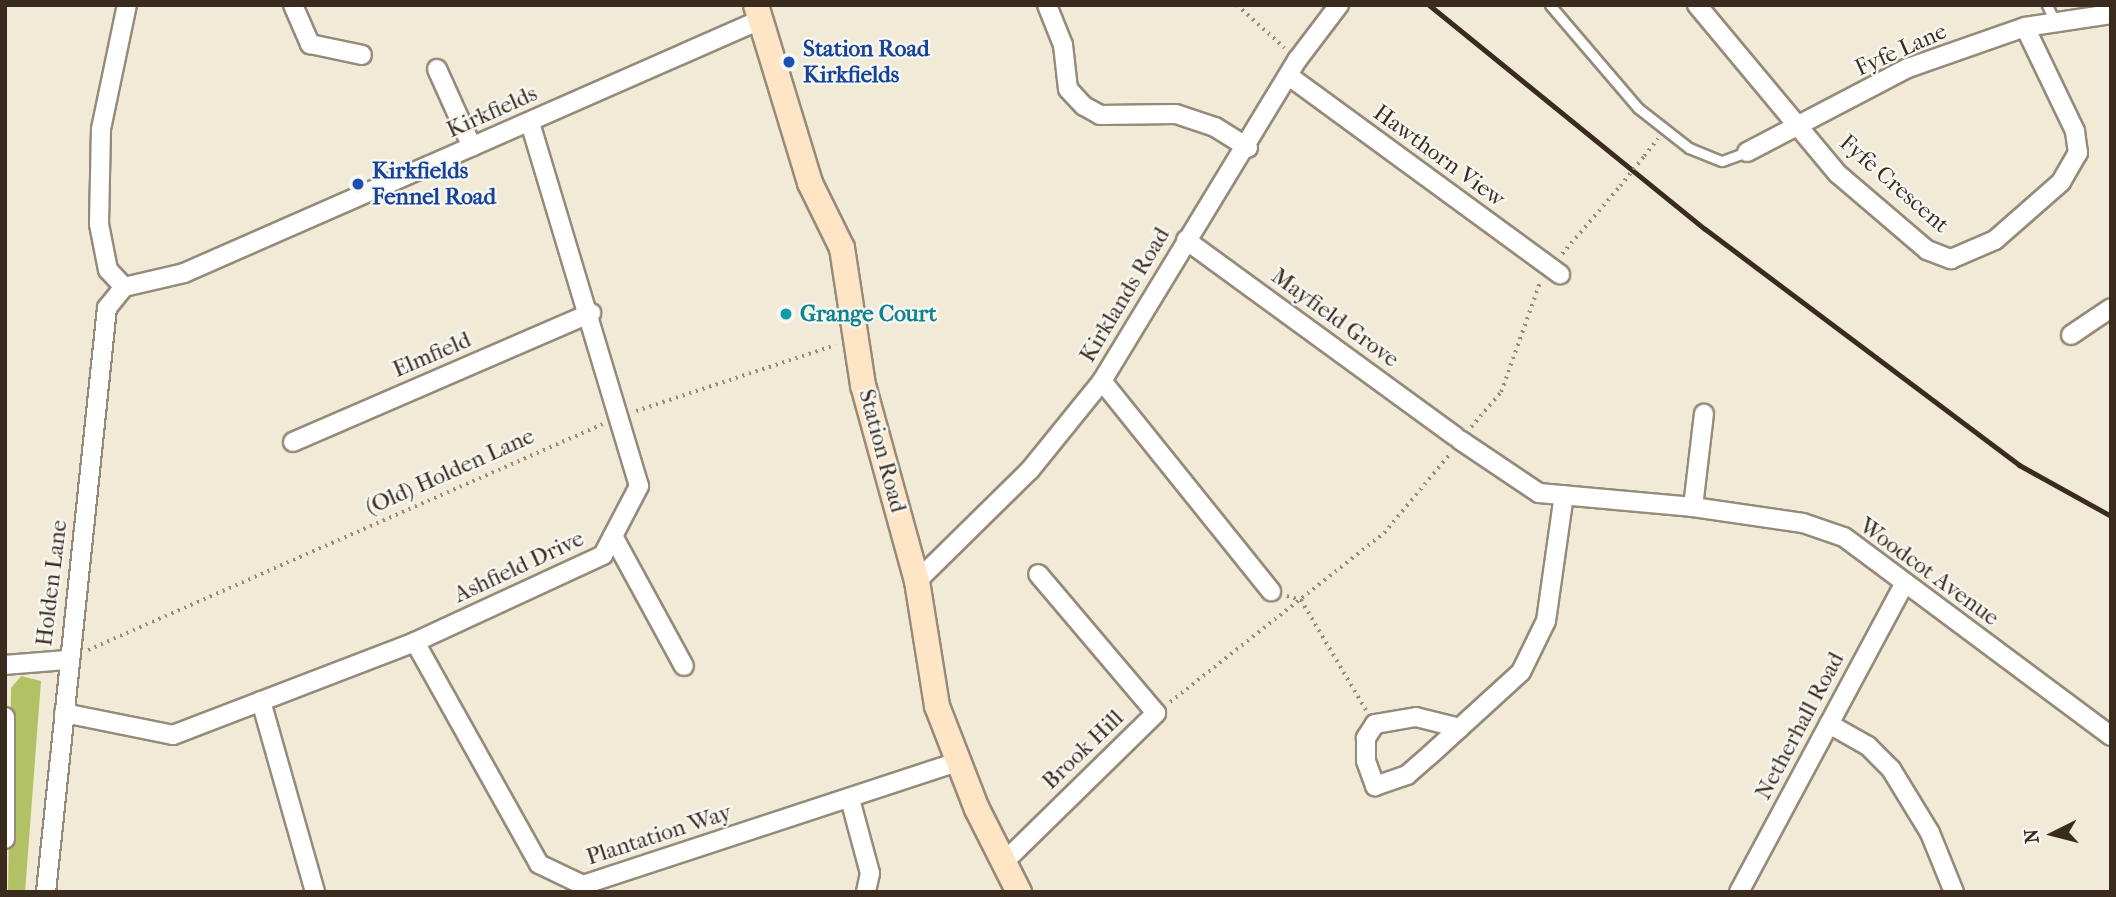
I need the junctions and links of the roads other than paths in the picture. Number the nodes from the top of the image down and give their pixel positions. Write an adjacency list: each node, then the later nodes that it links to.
1 (127, 5): 22 (street)
2 (293, 5): 12 (street)
3 (1047, 5): 18 (street)
4 (1339, 5): 14 (street, Kirklands Road)
5 (1550, 5): 19 (lane)
6 (1697, 5): 16 (street, Fyfe Crescent)
7 (2047, 5): 10 (lane)
8 (758, 12): 15 (street, Kirkfields); 34 (street, Station Road)
9 (2111, 14): 10 (street, Fyfe Lane)
10 (2055, 22): 11 (street, Fyfe Lane)
11 (2025, 27): 16 (street, Fyfe Lane); 16 (street, Fyfe Crescent)
12 (362, 55)
13 (437, 69): 17 (street)
14 (1289, 76): 18 (street, Kirklands Road); 21 (street, Hawthorn View)
15 (530, 122): 17 (street, Kirkfields); 24 (street, Ashfield Drive)
16 (1800, 128): 19 (street, Fyfe Lane)
17 (472, 148): 22 (street, Kirkfields)
18 (1248, 148): 20 (street, Kirklands Road)
19 (1747, 152)
20 (1186, 240): 26 (street, Kirklands Road); 28 (street, Mayfield Grove)
21 (1558, 272)
22 (124, 287): 38 (street, Holden Lane)
23 (2111, 308): 25 (street)
24 (591, 313): 29 (street, Elmfield); 32 (street, Ashfield Drive)
25 (2071, 335)
26 (1102, 381): 34 (street, Kirklands Road); 36 (street)
27 (1704, 414): 31 (street)
28 (1458, 438): 30 (street, Woodcot Avenue)
29 (293, 442)
30 (1564, 495): 31 (street, Woodcot Avenue); 45 (street)
31 (1693, 507): 35 (street, Woodcot Avenue)
32 (613, 536): 37 (street, Ashfield Drive); 40 (street)
33 (1038, 574): 50 (street, Brook Hill)
34 (917, 581): 47 (street, Station Road)
35 (1904, 584): 44 (street, Netherhall Road); 46 (street, Woodcot Avenue)
36 (1271, 591)
37 (415, 642): 41 (street, Ashfield Drive); 48 (street, Plantation Way)
38 (67, 660): 39 (street); 42 (street, Holden Lane)
39 (5, 665)
40 (684, 666)
41 (261, 701): 42 (street, Ashfield Drive); 52 (street)
42 (64, 713): 51 (street, Holden Lane)
43 (5, 717): 49 (street)
44 (1829, 724): 55 (street, Netherhall Road); 56 (street)
45 (1460, 727): 45 (street)
46 (2111, 736)
47 (957, 762): 48 (street, Plantation Way); 50 (street, Station Road)
48 (850, 799): 53 (street)
49 (5, 839)
50 (1004, 862): 54 (street, Station Road)
51 (46, 892)
52 (315, 892)
53 (866, 892)
54 (1019, 892)
55 (1739, 892)
56 (1954, 892)

